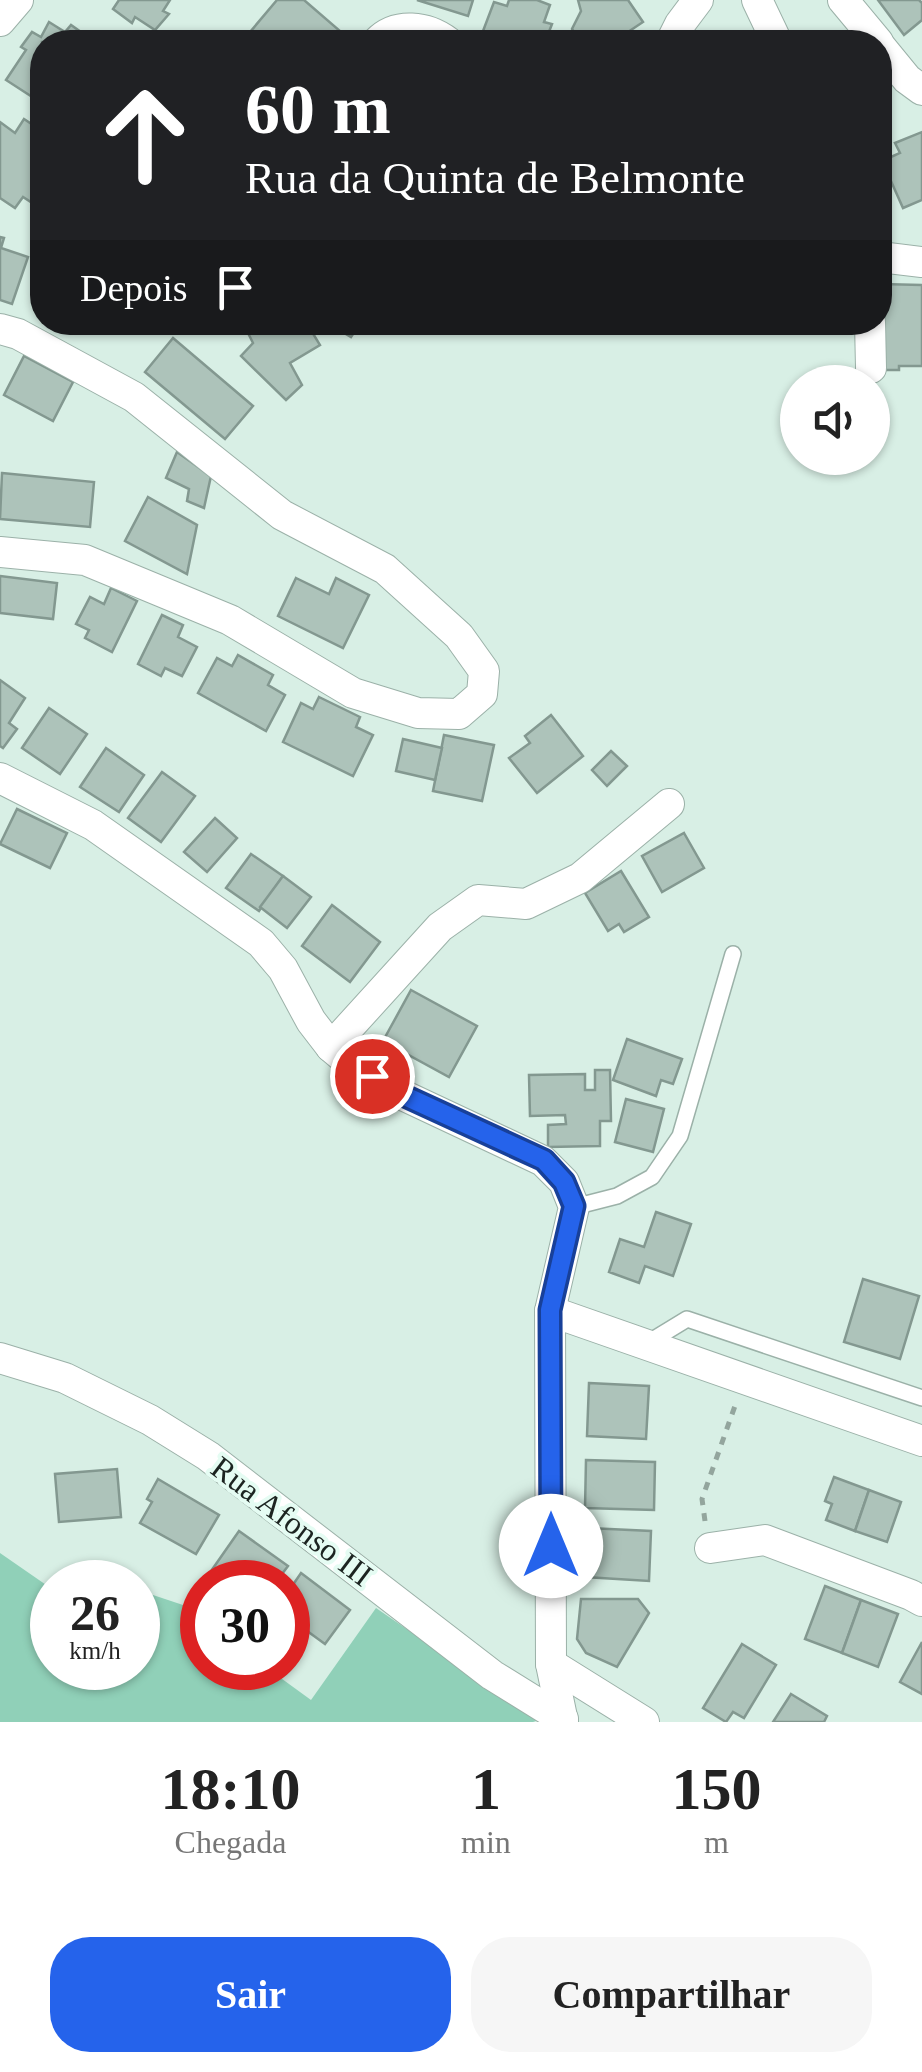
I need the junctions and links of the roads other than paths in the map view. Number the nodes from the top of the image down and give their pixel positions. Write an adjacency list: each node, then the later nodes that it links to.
1 (18, 0): 5 (street)
2 (698, 0): 8 (street)
3 (757, 0): 9 (street)
4 (843, 0): 10 (street)
5 (0, 21)
6 (394, 30): 7 (street)
7 (421, 30)
8 (677, 30)
9 (771, 30)
10 (868, 30)
11 (892, 60): 12 (street)
12 (922, 90)
13 (892, 259): 14 (street)
14 (922, 262)
15 (9, 332): 18 (street)
16 (870, 335): 17 (street)
17 (871, 365)
18 (0, 552)
19 (0, 778): 22 (street)
20 (669, 804): 22 (street)
21 (732, 954): 23 (lane)
22 (331, 1047): 23 (street)
23 (574, 1206): 24 (street)
24 (550, 1310): 25 (street); 31 (street)
25 (645, 1345): 27 (lane); 28 (street)
26 (0, 1358): 32 (street, Rua Afonso III)
27 (922, 1398)
28 (922, 1441)
29 (710, 1548): 30 (street)
30 (922, 1601)
31 (551, 1664): 32 (street); 33 (street)
32 (563, 1721)
33 (644, 1722)

